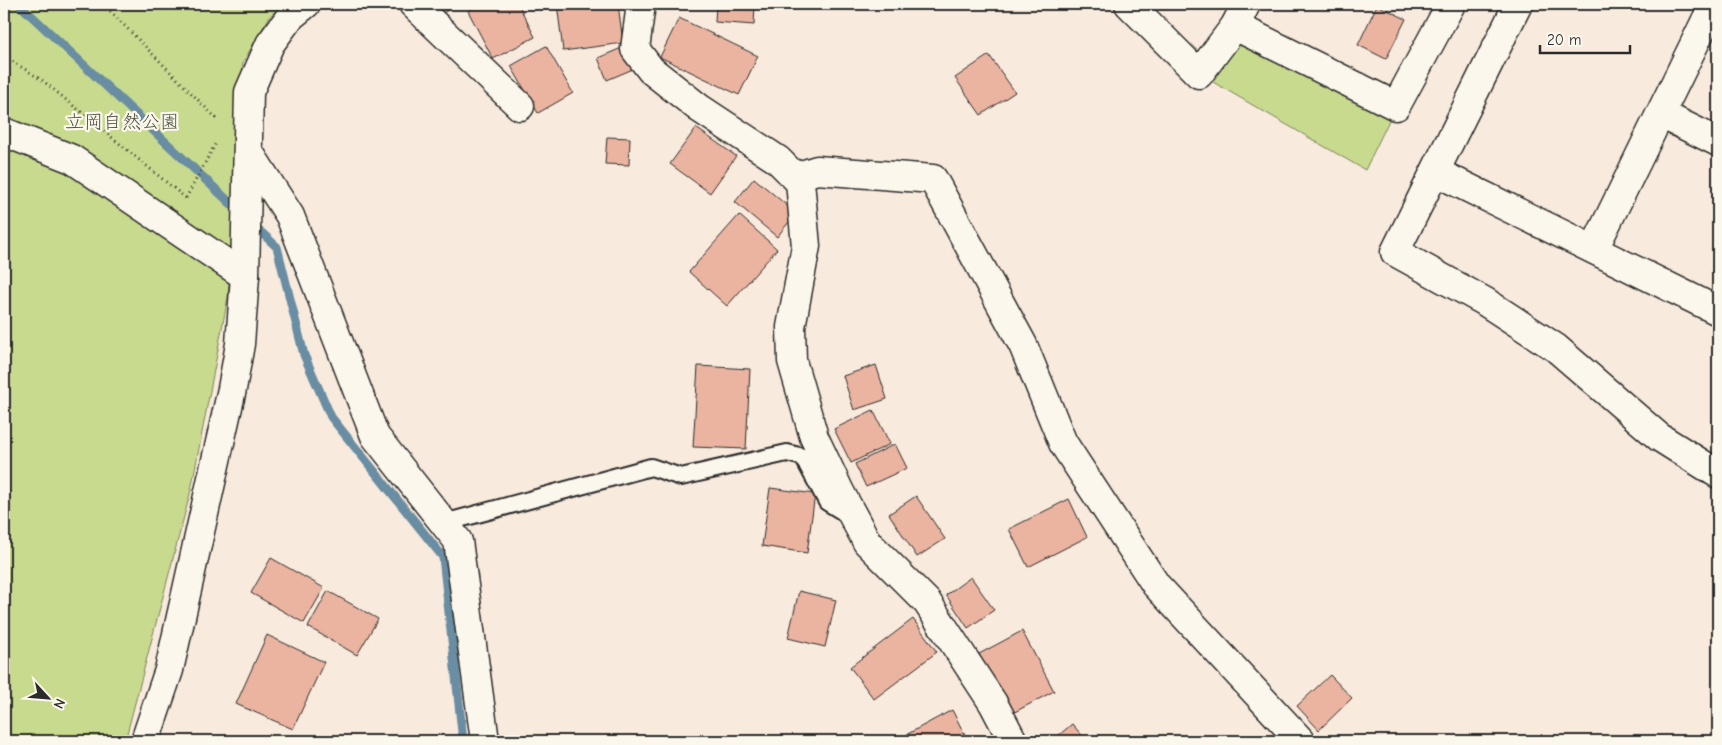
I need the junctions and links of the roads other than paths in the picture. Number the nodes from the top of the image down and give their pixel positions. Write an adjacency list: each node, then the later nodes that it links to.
1 (306, 4): 13 (street)
2 (413, 4): 9 (street)
3 (641, 4): 15 (street)
4 (1128, 4): 8 (street)
5 (1450, 4): 8 (street)
6 (1518, 4): 14 (street)
7 (1714, 4): 10 (street)
8 (1240, 15)
9 (520, 106)
10 (1661, 114): 12 (street); 16 (street)
11 (4, 132): 17 (street)
12 (1718, 142)
13 (249, 152): 17 (street); 21 (street)
14 (1436, 172): 16 (street); 19 (street)
15 (795, 177): 20 (street); 25 (street)
16 (1594, 249): 18 (street)
17 (245, 276): 22 (street)
18 (1718, 311)
19 (1718, 474)
20 (854, 518): 21 (lane); 24 (street)
21 (444, 523): 23 (street)
22 (145, 741)
23 (484, 741)
24 (1012, 741)
25 (1301, 741)

